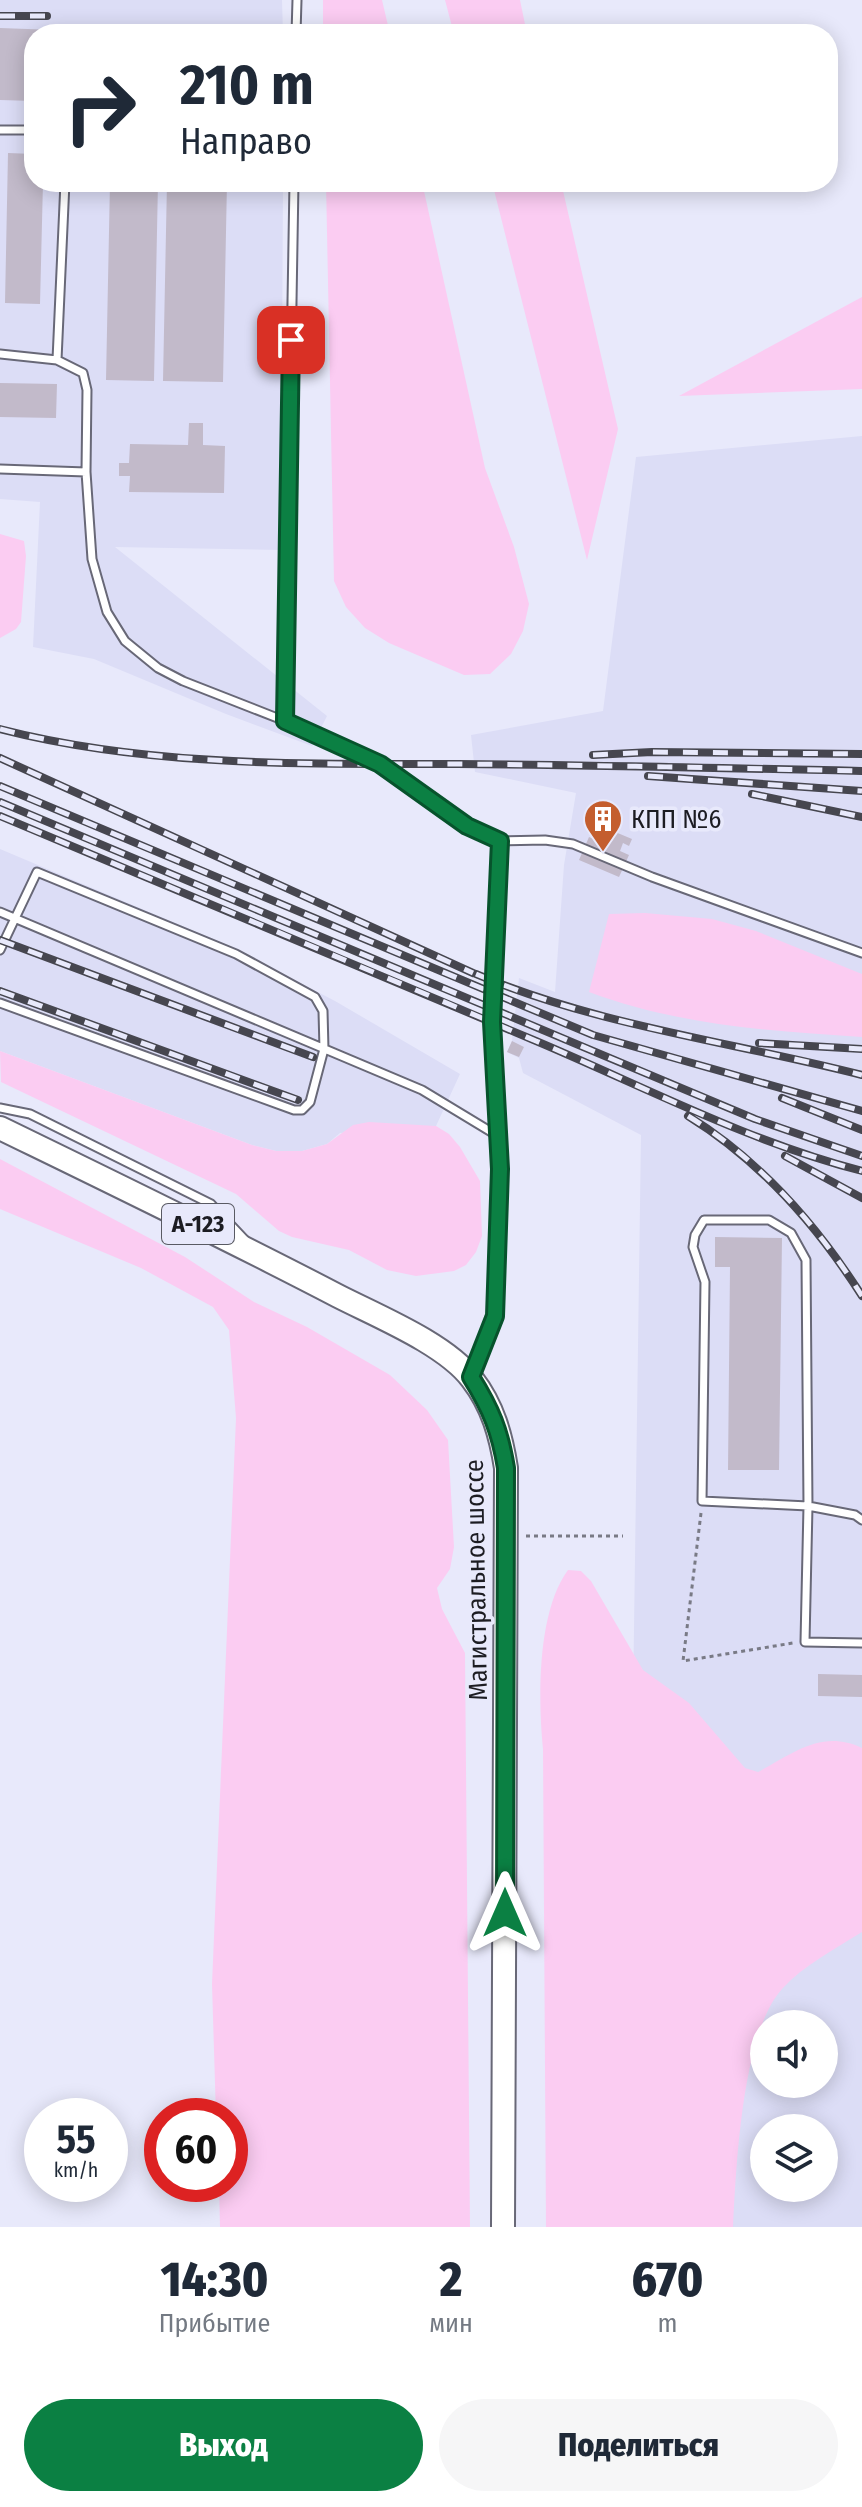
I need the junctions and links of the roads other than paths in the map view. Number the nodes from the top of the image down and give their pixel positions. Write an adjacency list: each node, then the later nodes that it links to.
1 (297, 0): 2 (lane)
2 (296, 24)
3 (0, 130): 4 (lane)
4 (24, 130)
5 (65, 192): 8 (lane)
6 (294, 192): 11 (lane)
7 (0, 354): 8 (lane)
8 (57, 360): 10 (lane)
9 (0, 469): 10 (lane)
10 (86, 472): 11 (lane)
11 (285, 721): 12 (lane)
12 (500, 841): 16 (lane); 21 (lane)
13 (0, 912): 14 (lane)
14 (15, 917): 15 (lane); 18 (lane); 18 (lane)
15 (0, 950)
16 (862, 953)
17 (0, 1003): 18 (lane)
18 (324, 1049): 21 (lane)
19 (0, 1108): 22 (lane)
20 (0, 1128): 22 (main road, Магистральное шоссе / А-123)
21 (498, 1136): 23 (lane)
22 (261, 1256): 23 (main road, Магистральное шоссе / А-123)
23 (471, 1377): 27 (main road, Магистральное шоссе / А-123)
24 (808, 1506): 24 (lane); 25 (lane); 26 (lane)
25 (862, 1520)
26 (862, 1643)
27 (503, 2227)

